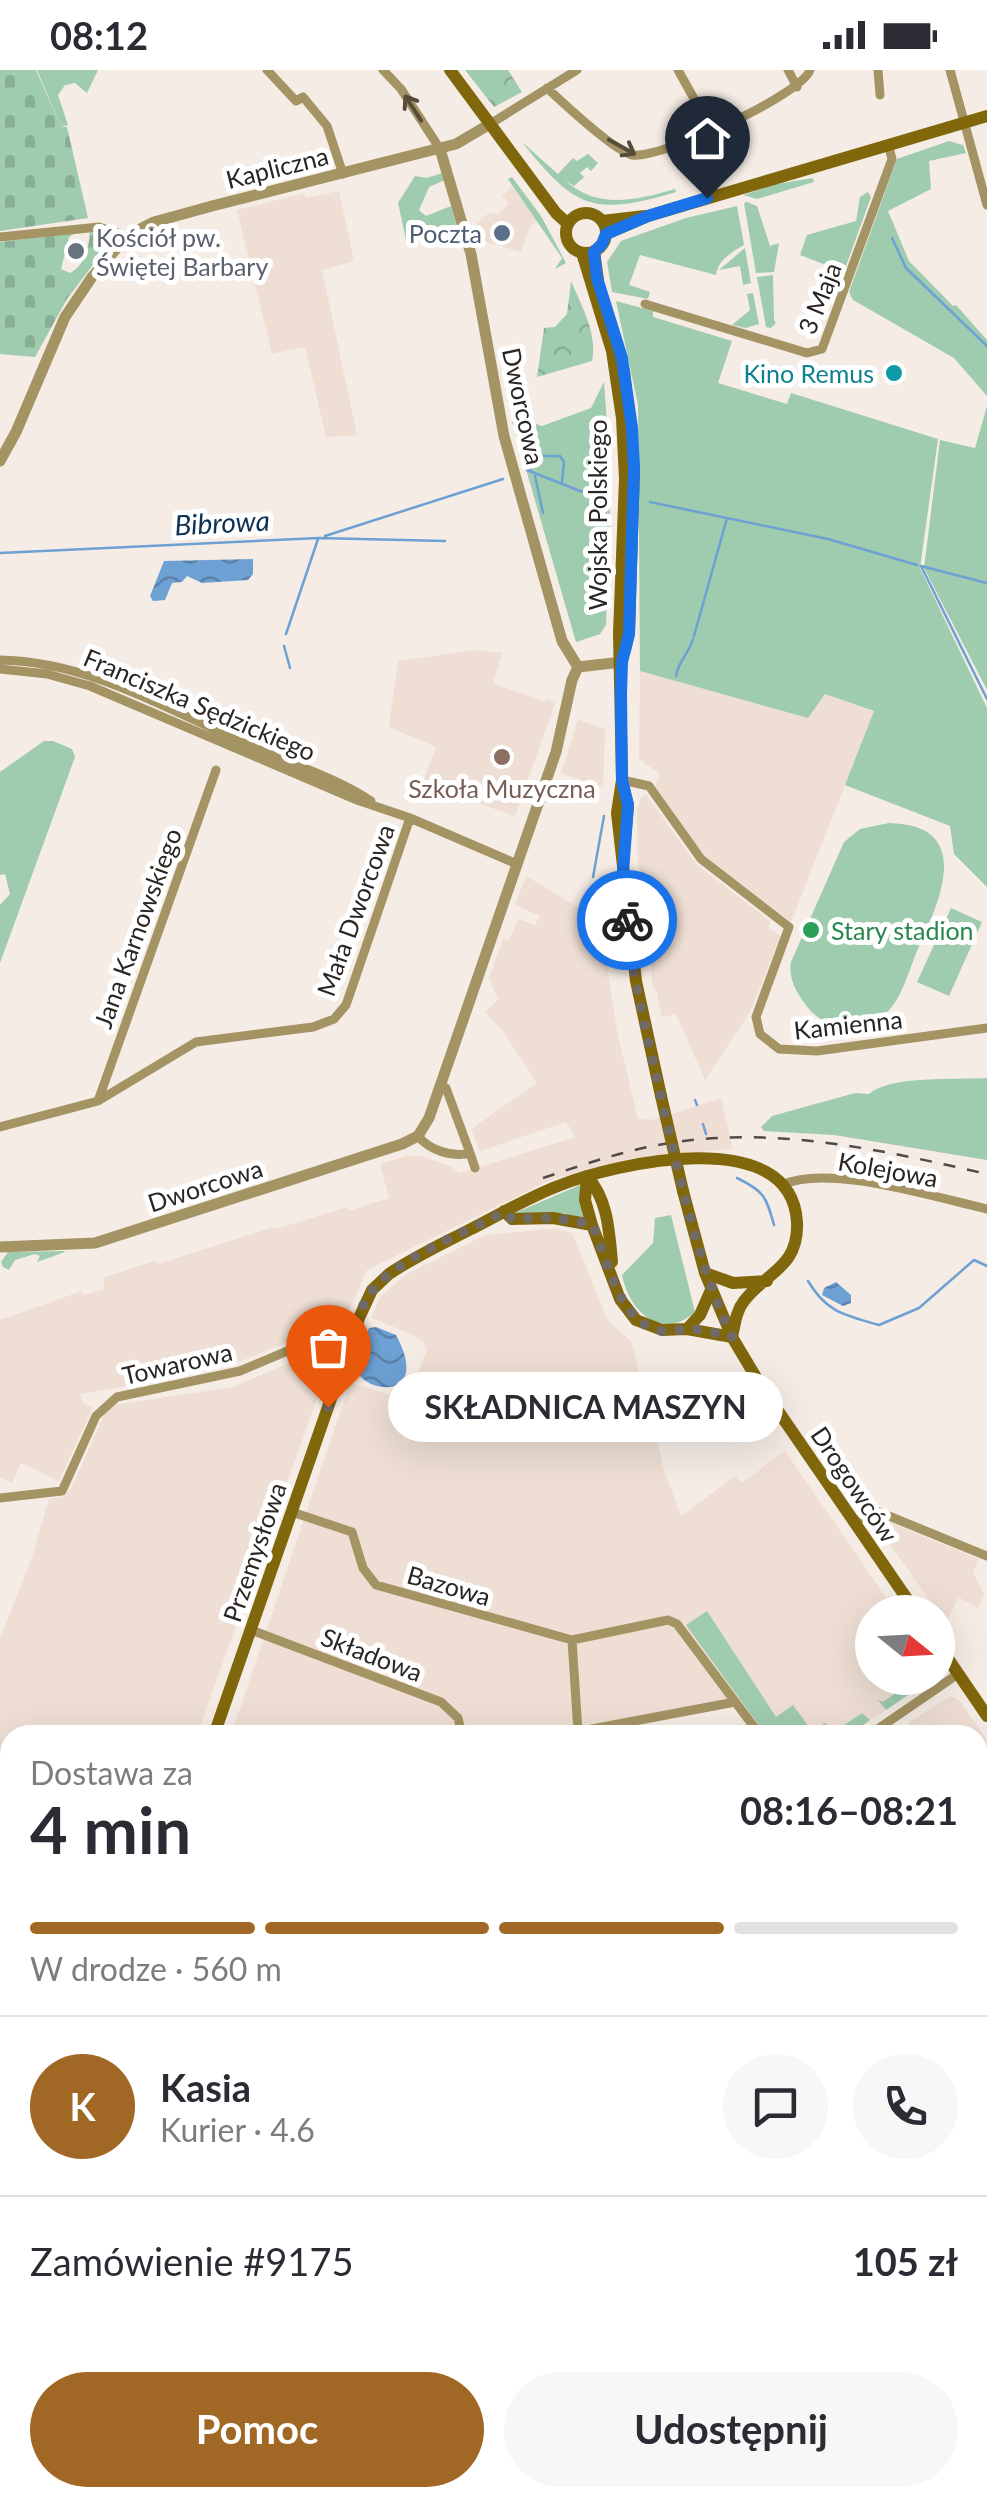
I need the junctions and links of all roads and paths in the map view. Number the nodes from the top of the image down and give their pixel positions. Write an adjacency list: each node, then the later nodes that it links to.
1 (267, 70): 19 (street)
2 (383, 70): 18 (street, one-way to 2)
3 (450, 70): 15 (main road)
4 (577, 70): 11 (street)
5 (678, 70): 16 (street)
6 (788, 70): 10 (street)
7 (878, 70): 12 (street)
8 (950, 70): 14 (street)
9 (809, 74): 10 (street)
10 (797, 87): 16 (street)
11 (547, 88): 15 (street); 16 (street, one-way to 16)
12 (880, 95)
13 (987, 116): 14 (main road)
14 (965, 122): 17 (main road); 20 (street)
15 (490, 124): 18 (street, Kapliczna); 21 (main road)
16 (711, 129)
17 (888, 144): 22 (main road); 26 (street, 3 Maja)
18 (440, 149): 19 (street, Kapliczna); 30 (street, Dworcowa)
19 (344, 174): 23 (street, Kapliczna)
20 (987, 205)
21 (572, 220): 22 (main road); 25 (main road)
22 (604, 227): 25 (main road)
23 (127, 236): 24 (street); 27 (street)
24 (0, 237)
25 (588, 252): 29 (main road, Wojska Polskiego)
26 (645, 304)
27 (0, 461)
28 (0, 660): 34 (street, Franciszka Sędzickiego)
29 (622, 662): 30 (street); 33 (main road, Wojska Polskiego)
30 (578, 667): 36 (street)
31 (0, 669): 34 (street, Franciszka Sędzickiego)
32 (216, 770): 39 (street, Jana Karnowskiego)
33 (622, 780): 37 (street, Kamienna); 50 (main road, Wojska Polskiego, bridge)
34 (378, 806): 35 (street, Franciszka Sędzickiego)
35 (410, 818): 36 (street, Franciszka Sędzickiego); 39 (street, Mała Dworcowa)
36 (517, 864): 38 (street)
37 (987, 1028)
38 (440, 1085): 41 (street); 42 (street)
39 (98, 1101): 40 (street, Mała Dworcowa)
40 (0, 1127)
41 (418, 1136): 42 (street); 49 (street, Dworcowa)
42 (470, 1153): 43 (street)
43 (475, 1168)
44 (587, 1176): 45 (main road, Przemysłowa); 47 (main road, Przemysłowa); 48 (main road); 51 (main road)
45 (782, 1185): 46 (street, Kolejowa); 52 (main road)
46 (987, 1210)
47 (504, 1212): 48 (main road); 56 (main road, Przemysłowa)
48 (592, 1224): 51 (main road)
49 (0, 1247)
50 (706, 1273): 52 (main road); 53 (main road, Drogowców)
51 (613, 1274): 54 (main road)
52 (766, 1281): 55 (main road)
53 (711, 1290): 54 (main road); 55 (main road, Drogowców)
54 (687, 1329): 55 (main road)
55 (732, 1337): 59 (main road, Drogowców)
56 (351, 1341): 57 (street, Towarowa); 58 (main road, Przemysłowa)
57 (0, 1498)
58 (292, 1512): 62 (main road, Przemysłowa); 63 (street, Bazowa)
59 (854, 1523): 60 (street); 61 (main road, Drogowców)
60 (987, 1556)
61 (904, 1595)
62 (251, 1630): 68 (main road, Przemysłowa); 69 (street, Składowa)
63 (572, 1640): 66 (street, Bazowa); 70 (street)
64 (955, 1670): 65 (main road)
65 (958, 1674): 67 (main road); 73 (street)
66 (735, 1702): 71 (street); 72 (street, Bazowa)
67 (987, 1716)
68 (218, 1725)
69 (460, 1725)
70 (578, 1725)
71 (615, 1725)
72 (752, 1725)
73 (884, 1725)

